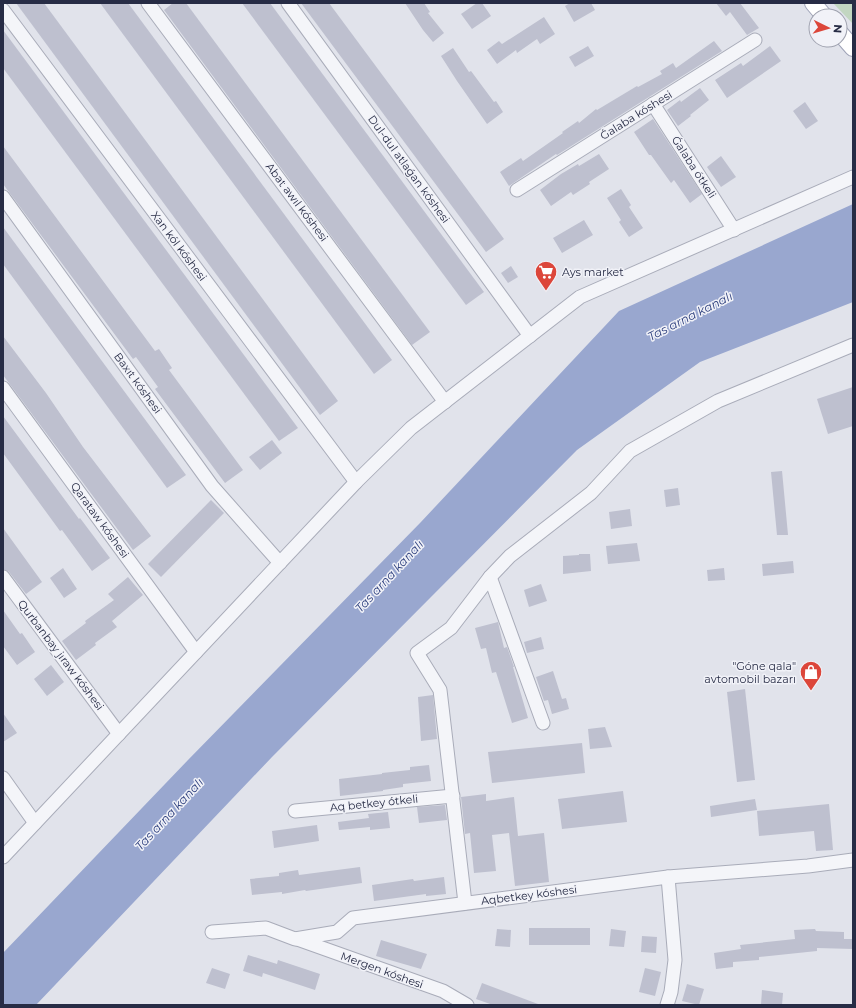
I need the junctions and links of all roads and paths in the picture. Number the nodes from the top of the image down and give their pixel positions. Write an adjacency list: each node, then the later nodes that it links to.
1 (148, 3): 13 (street, Abat awıl kóshesi)
2 (288, 3): 10 (street, Dul-dul atlaǵan kóshesi)
3 (3, 10): 14 (street, Xan kól kóshesi)
4 (754, 40): 5 (street, Ǵalaba kóshesi)
5 (653, 104): 7 (street, Ǵalaba kóshesi); 9 (street, Ǵalaba ótkeli)
6 (853, 177): 9 (street)
7 (517, 190)
8 (3, 197): 15 (street, Baxıt kóshesi)
9 (734, 230): 10 (street)
10 (530, 336): 13 (street)
11 (853, 345): 17 (street)
12 (3, 388): 18 (street, Qarataw kóshesi)
13 (445, 402): 14 (street)
14 (356, 482): 15 (street)
15 (280, 563): 18 (street)
16 (3, 577): 20 (street, Qurbanbay jıraw kóshesi)
17 (490, 577): 19 (street); 22 (street)
18 (196, 652): 20 (street)
19 (543, 723)
20 (119, 734): 24 (street)
21 (3, 778): 24 (street)
22 (453, 796): 23 (street, Aq betkey ótkeli); 28 (street)
23 (295, 811)
24 (35, 823): 25 (street)
25 (3, 857)
26 (853, 860): 27 (street, Aqbetkey kóshesi)
27 (668, 877): 28 (street, Aqbetkey kóshesi); 32 (street)
28 (465, 903): 30 (street, Aqbetkey kóshesi)
29 (212, 932): 30 (street)
30 (295, 939): 31 (street, Mergen kóshesi)
31 (466, 1005)
32 (667, 1005)

